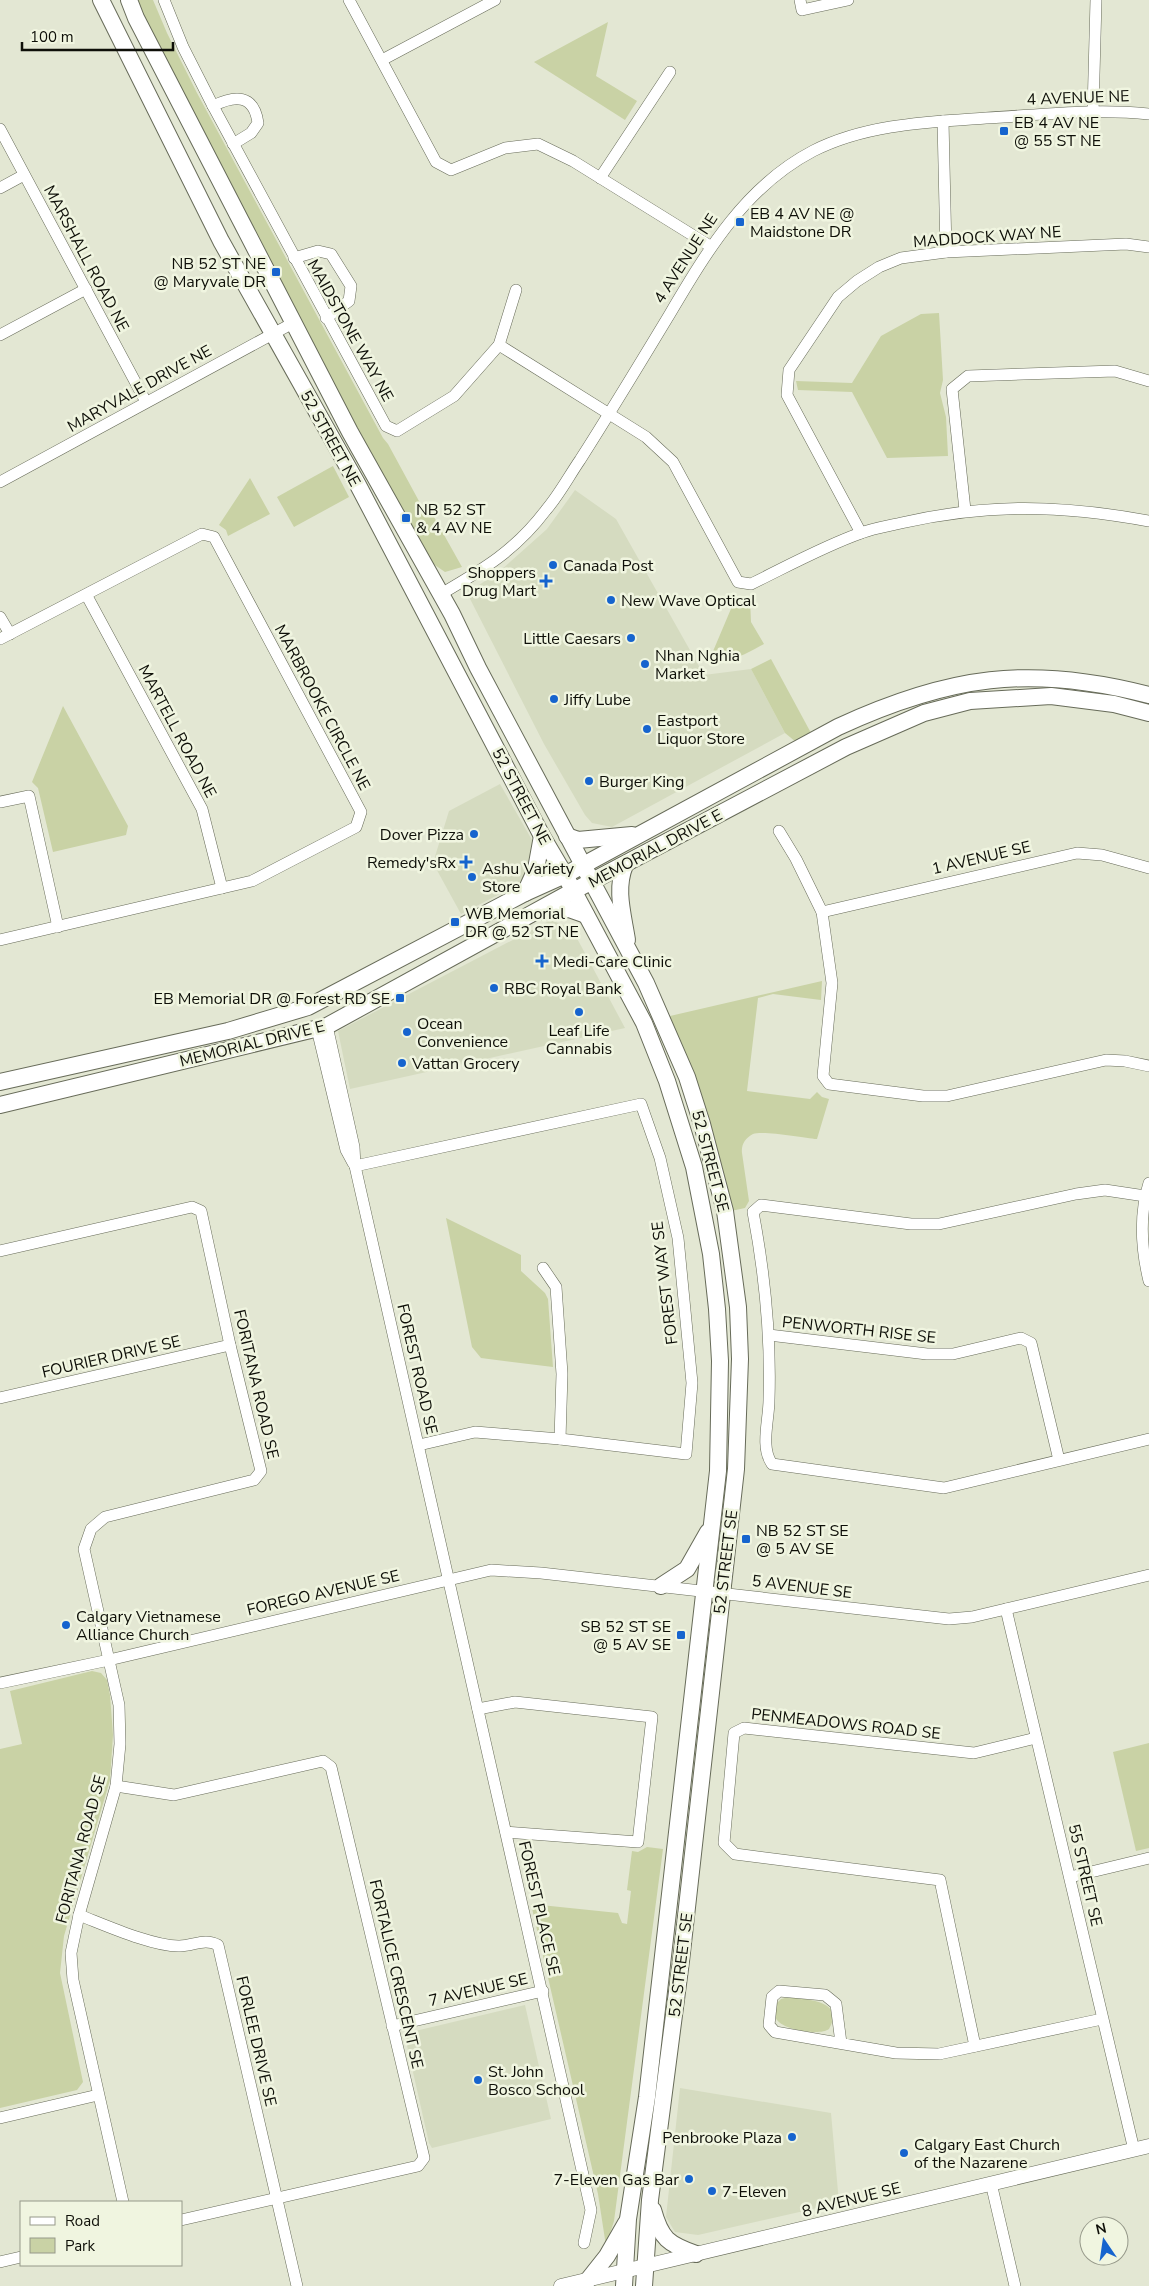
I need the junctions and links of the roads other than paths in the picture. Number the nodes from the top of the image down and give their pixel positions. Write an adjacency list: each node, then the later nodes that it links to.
1 (101, 0): 28 (main road, 52 STREET NE)
2 (128, 0): 27 (main road, 52 STREET NE)
3 (164, 0): 11 (street, MAIDSTONE WAY NE)
4 (349, 0): 9 (street)
5 (495, 0): 9 (street)
6 (800, 0): 7 (street)
7 (848, 0)
8 (1096, 0): 12 (street)
9 (382, 60): 18 (street)
10 (670, 72): 18 (street)
11 (213, 106): 16 (street, MAIDSTONE WAY NE); 16 (street)
12 (1093, 112): 13 (street, 4 AVENUE NE); 14 (street, 4 AVENUE NE)
13 (1149, 114)
14 (943, 121): 20 (street, 4 AVENUE NE); 22 (street)
15 (0, 129): 17 (street, MARSHALL ROAD NE)
16 (233, 144): 23 (street, MAIDSTONE WAY NE)
17 (24, 175): 19 (street); 24 (street, MARSHALL ROAD NE)
18 (600, 178): 20 (street)
19 (0, 188)
20 (710, 246): 33 (street, 4 AVENUE NE)
21 (1149, 247): 22 (street, MADDOCK WAY NE)
22 (946, 252): 37 (street, MADDOCK WAY NE)
23 (294, 258): 26 (street, MAIDSTONE WAY NE); 26 (street)
24 (86, 289): 29 (street); 32 (street, MARSHALL ROAD NE)
25 (516, 290): 30 (street)
26 (326, 318): 30 (street, MAIDSTONE WAY NE)
27 (293, 323): 28 (street, MARYVALE DRIVE NE); 38 (main road, 52 STREET NE)
28 (273, 334): 32 (street, MARYVALE DRIVE NE); 40 (main road, 52 STREET NE)
29 (0, 335)
30 (499, 345): 33 (street)
31 (1149, 381): 35 (street)
32 (146, 402): 34 (street, MARYVALE DRIVE NE)
33 (609, 415): 37 (street); 38 (street, 4 AVENUE NE)
34 (0, 482)
35 (965, 510): 36 (street); 37 (street)
36 (1149, 521)
37 (861, 533)
38 (441, 594): 40 (street, 4 AVENUE NE); 49 (main road, 52 STREET NE)
39 (87, 596): 42 (street, MARBROOKE CIRCLE NE); 55 (street, MARTELL ROAD NE); 55 (street, MARBROOKE CIRCLE NE)
40 (421, 605): 48 (main road, 52 STREET NE)
41 (0, 617): 42 (street)
42 (5, 637)
43 (1149, 695): 47 (main road, MEMORIAL DRIVE E)
44 (1149, 713): 50 (main road, MEMORIAL DRIVE E)
45 (0, 802): 61 (street)
46 (779, 831): 58 (street)
47 (639, 835): 49 (main road); 51 (main road, MEMORIAL DRIVE E)
48 (542, 836): 53 (main road, 52 STREET NE); 57 (main road)
49 (568, 836): 51 (main road, 52 STREET NE)
50 (625, 865): 54 (main road, MEMORIAL DRIVE E); 63 (main road)
51 (582, 866): 53 (main road, MEMORIAL DRIVE E); 54 (main road, 52 STREET SE)
52 (1149, 868): 58 (street, 1 AVENUE SE)
53 (566, 875): 56 (main road, 52 STREET SE); 57 (main road, MEMORIAL DRIVE E)
54 (591, 882): 56 (main road, MEMORIAL DRIVE E); 63 (main road, 52 STREET SE)
55 (222, 888): 61 (street, MARBROOKE CIRCLE NE)
56 (574, 891): 59 (main road, MEMORIAL DRIVE E); 60 (main road, 52 STREET SE)
57 (525, 893): 66 (main road, MEMORIAL DRIVE E)
58 (822, 912): 65 (street)
59 (533, 914): 60 (main road); 64 (main road, MEMORIAL DRIVE E)
60 (586, 915): 81 (main road, 52 STREET SE)
61 (58, 926): 62 (street, MARBROOKE CIRCLE NE)
62 (0, 940)
63 (628, 949): 86 (main road, 52 STREET SE)
64 (322, 1028): 67 (main road, MEMORIAL DRIVE E); 68 (street, FOREST ROAD SE)
65 (1149, 1066)
66 (0, 1082)
67 (0, 1105)
68 (356, 1166): 77 (street, FOREST WAY SE); 79 (street, FOREST ROAD SE)
69 (1149, 1182): 70 (street)
70 (1145, 1196): 73 (street); 74 (street)
71 (0, 1251): 75 (street, FORITANA ROAD SE)
72 (543, 1268): 77 (street)
73 (1149, 1281)
74 (769, 1335): 80 (street, PENWORTH RISE SE); 80 (street)
75 (230, 1345): 76 (street, FOURIER DRIVE SE); 88 (street, FORITANA ROAD SE)
76 (0, 1398)
77 (560, 1438): 79 (street, FOREST WAY SE)
78 (1149, 1439): 80 (street)
79 (419, 1445): 83 (street, FOREST ROAD SE)
80 (1059, 1460)
81 (712, 1523): 84 (main road); 85 (main road, 52 STREET SE)
82 (1149, 1575): 87 (street, 5 AVENUE SE)
83 (448, 1580): 84 (street, 5 AVENUE SE); 88 (street, FOREGO AVENUE SE); 90 (street, FOREST PLACE SE)
84 (661, 1586): 85 (street, 5 AVENUE SE)
85 (705, 1591): 86 (street, 5 AVENUE SE); 110 (main road, 52 STREET SE)
86 (722, 1593): 87 (street, 5 AVENUE SE); 108 (main road, 52 STREET SE)
87 (1006, 1609): 91 (street, 55 STREET SE)
88 (109, 1660): 89 (street, FOREGO AVENUE SE); 92 (street, FORITANA ROAD SE)
89 (0, 1683)
90 (478, 1709): 93 (street, FOREST PLACE SE); 93 (street)
91 (1036, 1738): 95 (street, 55 STREET SE); 101 (street, PENMEADOWS ROAD SE)
92 (116, 1786): 96 (street, FORITANA ROAD SE); 99 (street, FORTALICE CRESCENT SE)
93 (506, 1832): 97 (street, FOREST PLACE SE)
94 (1149, 1858): 95 (street)
95 (1070, 1878): 98 (street, 55 STREET SE)
96 (78, 1915): 102 (street, FORITANA ROAD SE); 107 (street, FORLEE DRIVE SE)
97 (543, 1991): 99 (street, 7 AVENUE SE); 112 (street, FOREST PLACE SE)
98 (1102, 2019): 101 (street); 105 (street, 55 STREET SE)
99 (392, 2026): 107 (street, FORTALICE CRESCENT SE)
100 (841, 2043): 100 (street); 101 (street)
101 (975, 2046)
102 (98, 2095): 103 (street); 109 (street, FORITANA ROAD SE)
103 (0, 2118)
104 (1149, 2146): 105 (street, 8 AVENUE SE)
105 (1134, 2150): 106 (street, 8 AVENUE SE)
106 (991, 2183): 113 (street, 8 AVENUE SE); 122 (street)
107 (276, 2198): 111 (street, FORTALICE CRESCENT SE); 119 (street, FORLEE DRIVE SE)
108 (650, 2200): 113 (main road); 116 (main road, 52 STREET SE)
109 (123, 2201)
110 (628, 2219): 117 (main road, 52 STREET SE); 118 (main road)
111 (182, 2220)
112 (584, 2243)
113 (696, 2254): 116 (street, 8 AVENUE SE)
114 (20, 2257): 115 (street)
115 (0, 2262)
116 (645, 2266): 117 (street, 8 AVENUE SE); 121 (main road, 52 STREET SE)
117 (624, 2278): 118 (street, 8 AVENUE SE)
118 (586, 2282): 120 (street, 8 AVENUE SE)
119 (297, 2286)
120 (562, 2286)
121 (644, 2286)
122 (1014, 2286)

